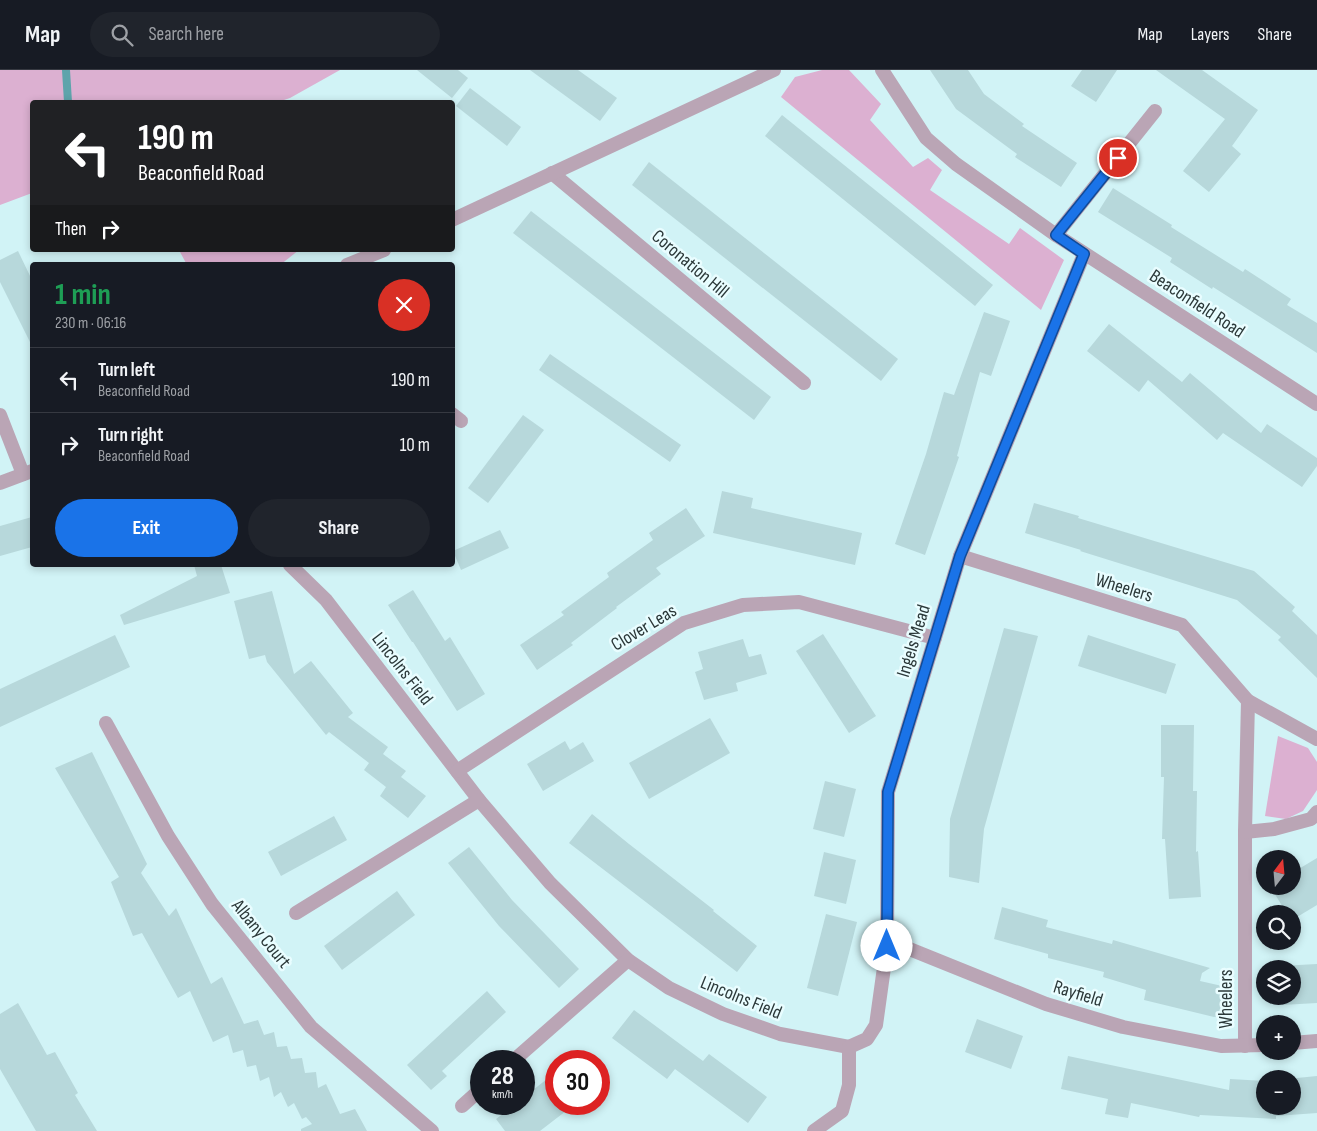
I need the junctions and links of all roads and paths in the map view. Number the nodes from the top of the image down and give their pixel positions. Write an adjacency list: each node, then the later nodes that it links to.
1 (774, 70): 4 (street)
2 (882, 70): 6 (street, Beaconfield Road)
3 (1155, 111): 6 (street)
4 (552, 173): 5 (street); 10 (street, Coronation Hill)
5 (455, 219)
6 (1056, 235): 8 (street, Beaconfield Road)
7 (379, 252): 9 (street)
8 (1084, 254): 11 (street, Beaconfield Road); 15 (street, Ingels Mead)
9 (354, 262)
10 (804, 383)
11 (1317, 404)
12 (0, 415): 13 (street)
13 (28, 473): 14 (street)
14 (0, 483)
15 (960, 556): 17 (street, Ingels Mead); 18 (street, Wheelers)
16 (292, 567): 21 (street, Lincolns Field)
17 (935, 638): 21 (street, Clover Leas); 26 (street, Ingels Mead)
18 (1248, 701): 20 (street, Wheelers); 24 (street, Wheelers)
19 (106, 722): 36 (street, Albany Court)
20 (1317, 739)
21 (457, 771): 22 (street, Lincolns Field)
22 (479, 800): 25 (street); 27 (street, Lincolns Field)
23 (1317, 812): 24 (street)
24 (1245, 832): 31 (street, Wheelers)
25 (296, 913)
26 (887, 946): 31 (street, Rayfield); 32 (street, Ingels Mead)
27 (628, 960): 32 (street, Lincolns Field); 33 (street)
28 (1317, 1041): 29 (street)
29 (1301, 1042)
30 (1256, 1045): 31 (street, Rayfield)
31 (1245, 1046)
32 (849, 1047): 37 (street)
33 (526, 1050)
34 (470, 1099): 35 (street)
35 (462, 1106)
36 (432, 1131)
37 (814, 1131)

